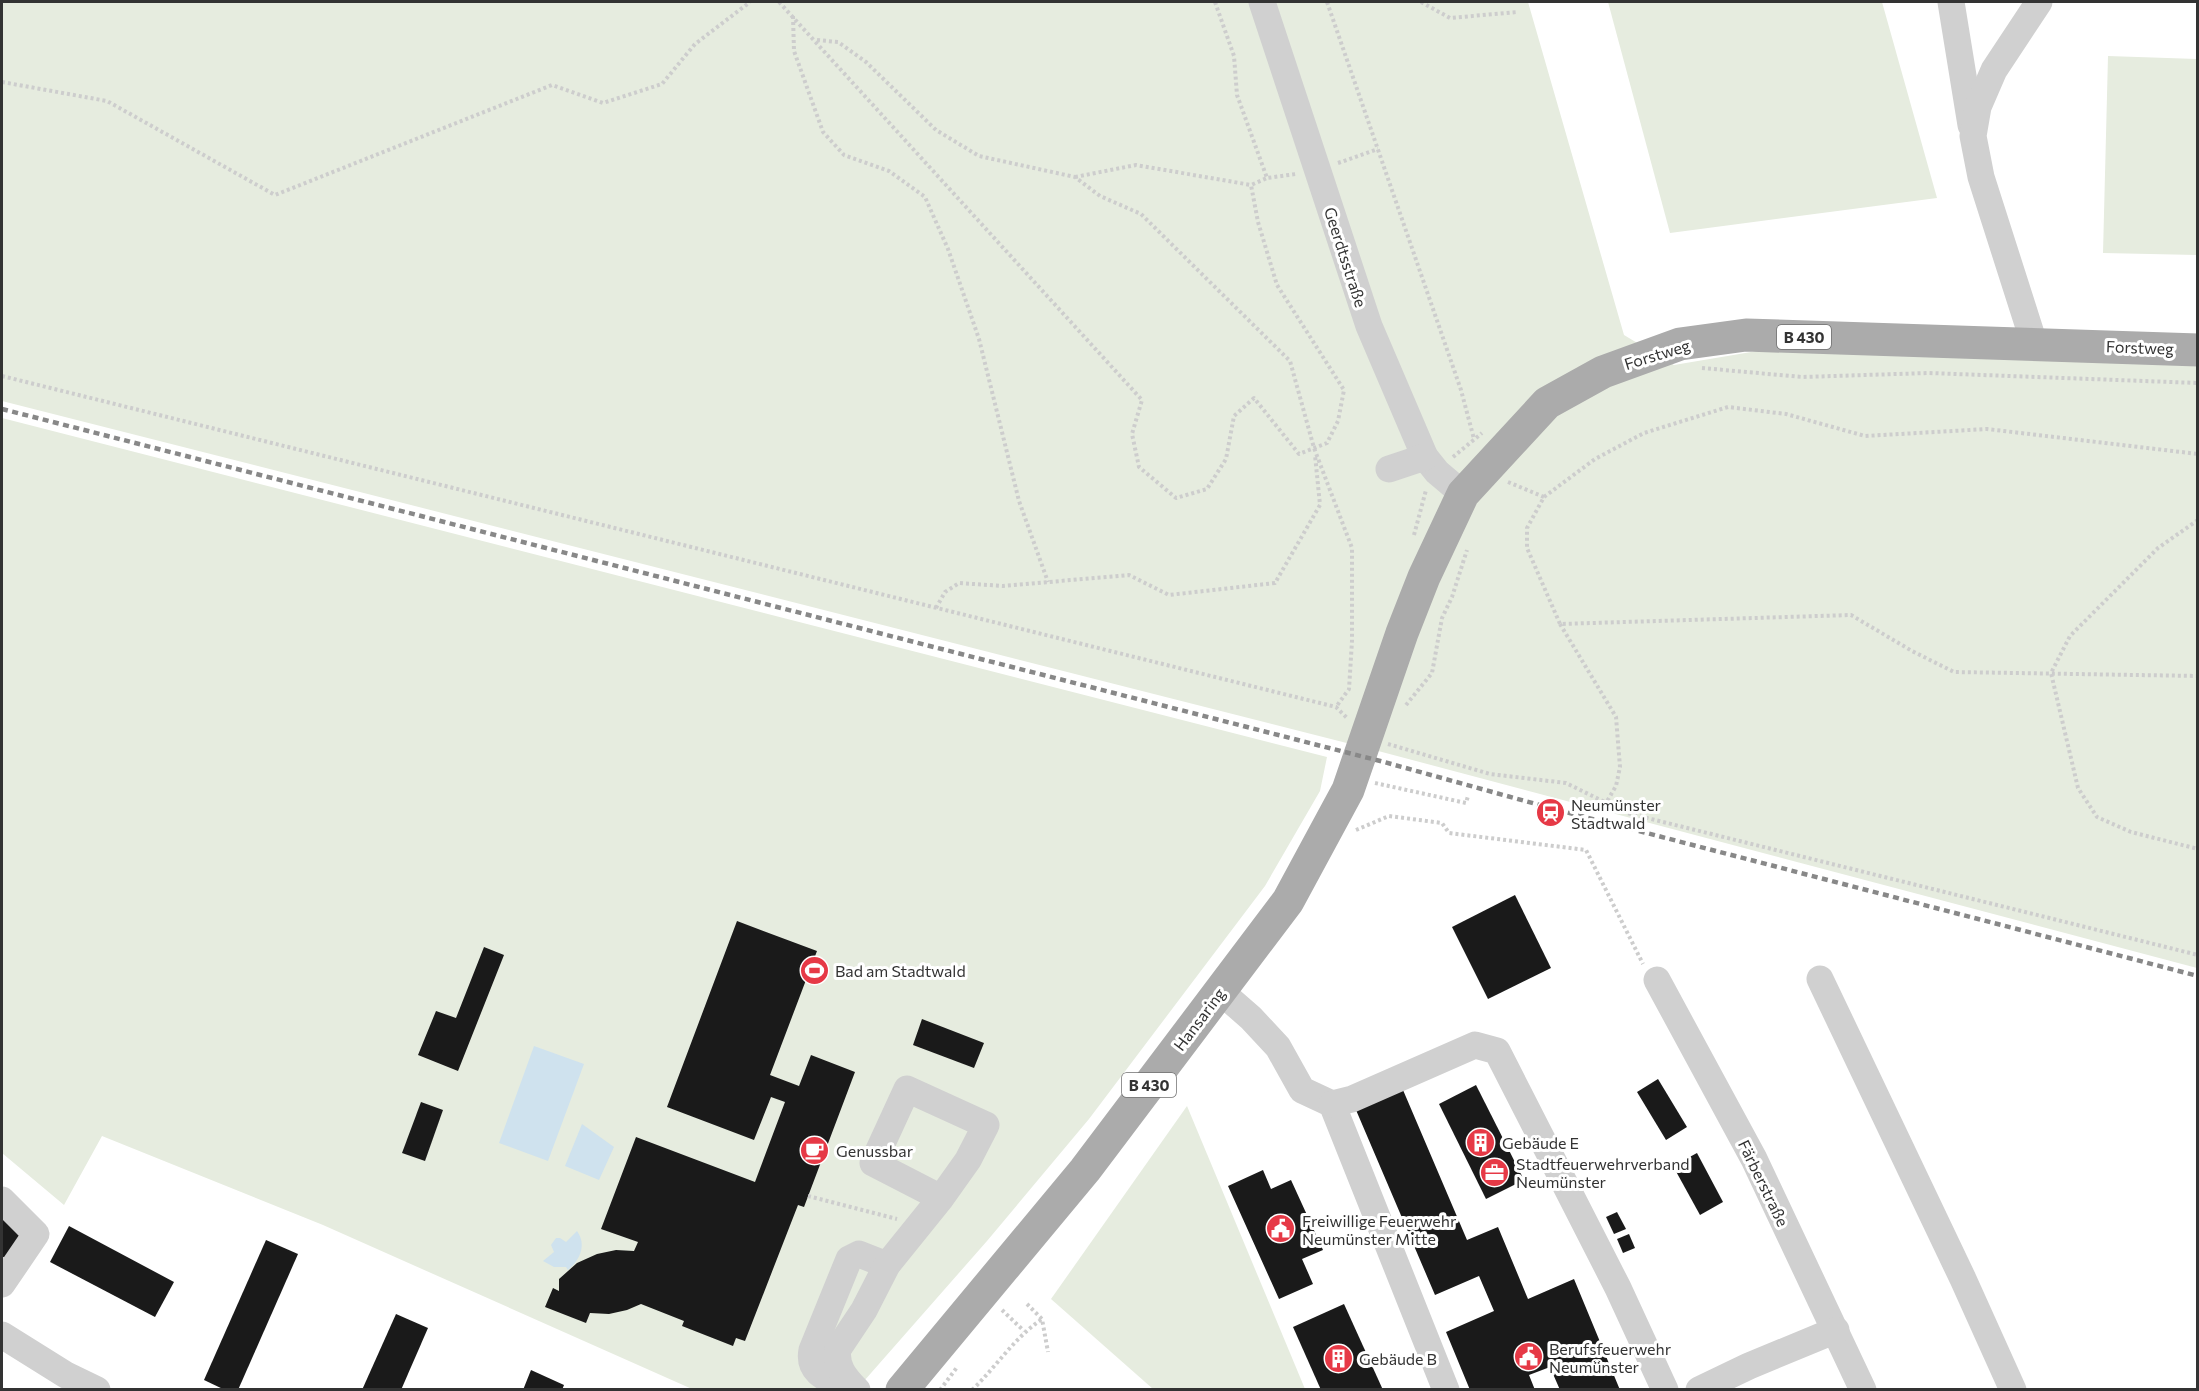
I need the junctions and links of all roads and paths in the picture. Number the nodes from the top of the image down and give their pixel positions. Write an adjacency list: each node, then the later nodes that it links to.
1 (750, 2): 12 (path)
2 (779, 2): 10 (path)
3 (1215, 2): 17 (path)
4 (1262, 2): 15 (street, Geerdtsstraße)
5 (1327, 2): 14 (path)
6 (1421, 2): 9 (path)
7 (1951, 2): 13 (street)
8 (2039, 2): 13 (street)
9 (1517, 12)
10 (793, 15): 11 (path); 34 (path)
11 (816, 40): 16 (path); 24 (path)
12 (2, 82)
13 (1973, 136): 19 (street)
14 (1378, 149): 15 (path); 26 (path)
15 (1318, 170): 17 (path); 27 (street, Geerdtsstraße)
16 (1076, 177): 18 (path); 24 (path)
17 (1267, 178): 18 (path)
18 (1251, 185): 24 (path)
19 (2034, 343): 20 (main road, Forstweg / B 430); 26 (main road, Forstweg / B 430)
20 (2198, 350)
21 (1698, 368): 23 (path)
22 (2, 376): 35 (path)
23 (2198, 383)
24 (1314, 448): 34 (path); 39 (path)
25 (2198, 454): 30 (path)
26 (1495, 463): 27 (path); 29 (main road, Forstweg / B 430); 30 (path)
27 (1431, 464): 28 (street); 29 (street, Geerdtsstraße); 32 (path)
28 (1389, 469)
29 (1463, 494): 41 (main road, Forstweg / B 430)
30 (1544, 497): 36 (path)
31 (2198, 520): 37 (path)
32 (1413, 537)
33 (1470, 542): 40 (path)
34 (1048, 582): 35 (path)
35 (936, 608): 39 (path)
36 (1560, 624): 37 (path); 46 (path)
37 (2051, 673): 38 (path); 48 (path)
38 (2198, 676)
39 (1336, 707): 41 (path)
40 (1403, 708)
41 (1377, 736): 46 (path); 52 (main road, Hansaring / B 430)
42 (1378, 779): 43 (path)
43 (1372, 783): 44 (path); 45 (path)
44 (1367, 788)
45 (1468, 796)
46 (1606, 803): 49 (path)
47 (1346, 835): 51 (path)
48 (2198, 849)
49 (2198, 955)
50 (1820, 979): 81 (street)
51 (1657, 980): 65 (street, Färberstraße)
52 (1220, 991): 53 (street); 74 (main road, Hansaring / B 430)
53 (1332, 1104): 77 (street); 78 (street)
54 (808, 1196): 57 (path)
55 (941, 1198): 57 (street)
56 (2, 1200): 59 (street)
57 (918, 1224): 58 (street)
58 (887, 1265): 72 (street); 73 (street)
59 (2, 1284)
60 (1009, 1301): 62 (path)
61 (1027, 1304): 64 (path)
62 (1002, 1310): 63 (path); 66 (path)
63 (995, 1319)
64 (1042, 1319): 66 (path); 68 (path)
65 (1836, 1330): 79 (street); 80 (street, Färberstraße)
66 (1024, 1331): 76 (path)
67 (2, 1335): 70 (street)
68 (1047, 1352)
69 (961, 1363): 75 (path)
70 (62, 1382): 71 (street)
71 (97, 1389)
72 (850, 1389)
73 (857, 1389)
74 (902, 1389)
75 (940, 1389)
76 (972, 1389)
77 (1446, 1389)
78 (1665, 1389)
79 (1699, 1389)
80 (1863, 1389)
81 (2013, 1389)

